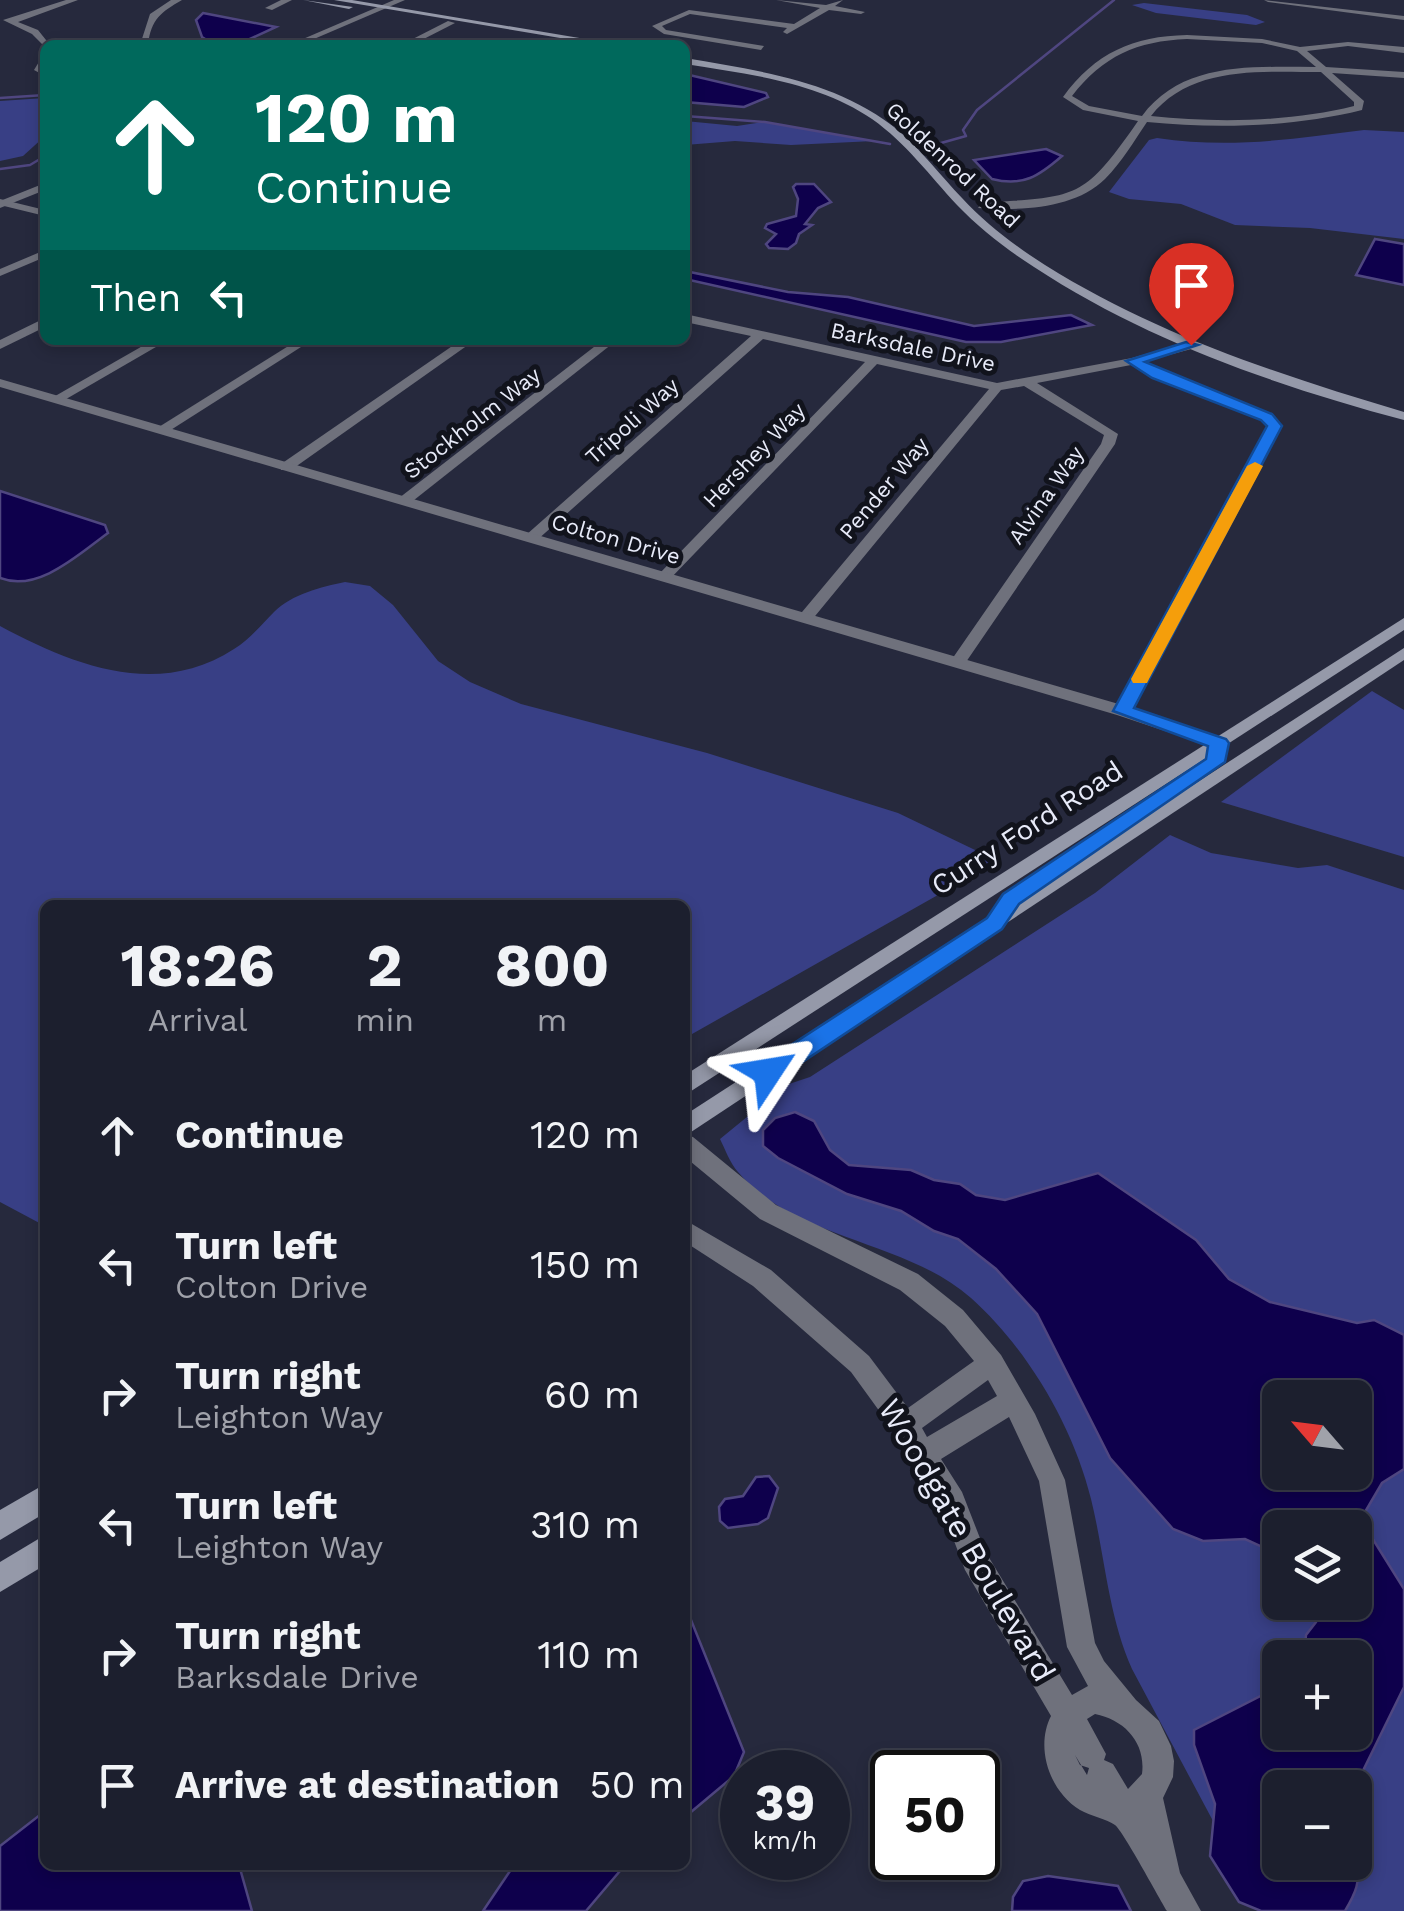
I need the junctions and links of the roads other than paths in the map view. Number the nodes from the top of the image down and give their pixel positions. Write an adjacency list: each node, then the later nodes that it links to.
1 (74, 0): 18 (street)
2 (178, 0): 25 (street)
3 (288, 0): 13 (street)
4 (307, 0): 14 (main road)
5 (338, 0): 14 (main road)
6 (400, 0): 14 (street)
7 (470, 0): 8 (street)
8 (490, 0)
9 (780, 0): 12 (street)
10 (839, 0): 12 (street)
11 (1268, 0): 17 (street)
12 (828, 7): 15 (street); 20 (street)
13 (269, 8)
14 (378, 9): 19 (main road); 26 (street); 30 (main road)
15 (860, 12)
16 (0, 18): 18 (street)
17 (1404, 18)
18 (12, 21): 24 (street)
19 (452, 23): 23 (main road); 27 (street)
20 (795, 27): 31 (street); 31 (street)
21 (1152, 27): 22 (street)
22 (1162, 37): 32 (street); 44 (street)
23 (548, 39): 28 (main road); 29 (main road)
24 (42, 40)
25 (145, 40)
26 (305, 40)
27 (416, 40)
28 (554, 40)
29 (564, 40)
30 (584, 40)
31 (760, 48): 36 (street)
32 (1300, 49): 33 (street); 38 (street)
33 (1404, 50)
34 (690, 60): 36 (main road, Goldenrod Road)
35 (690, 60): 41 (main road, Goldenrod Road)
36 (734, 64): 43 (main road, Goldenrod Road)
37 (1206, 66): 39 (street)
38 (1326, 71): 39 (street); 40 (street); 45 (street)
39 (1220, 75): 44 (street)
40 (1404, 76)
41 (842, 100): 43 (main road); 48 (main road, Goldenrod Road)
42 (1271, 105): 45 (street)
43 (882, 110): 46 (main road, Goldenrod Road)
44 (1144, 118): 45 (street); 51 (street)
45 (1290, 118)
46 (952, 173)
47 (40, 188): 50 (street)
48 (948, 188): 49 (main road, Goldenrod Road); 51 (main road, Goldenrod Road)
49 (960, 203): 53 (main road); 56 (main road, Goldenrod Road)
50 (2, 204): 52 (street)
51 (980, 204): 53 (main road, Goldenrod Road)
52 (40, 212)
53 (999, 221): 59 (main road, Goldenrod Road)
54 (40, 254): 55 (street)
55 (0, 274)
56 (1126, 315): 59 (main road); 66 (main road, Goldenrod Road)
57 (690, 319): 60 (street, Barksdale Drive)
58 (40, 325): 61 (street)
59 (1187, 330): 69 (main road, Goldenrod Road)
60 (760, 334): 67 (street, Barksdale Drive); 79 (street, Tripoli Way)
61 (0, 345)
62 (153, 345): 73 (street)
63 (298, 345): 76 (street)
64 (462, 345): 77 (street)
65 (605, 345): 78 (street, Stockholm Way)
66 (1191, 345): 68 (street, Barksdale Drive); 69 (main road); 75 (main road, Goldenrod Road)
67 (873, 361): 72 (street, Barksdale Drive); 80 (street, Hershey Way)
68 (1134, 361): 70 (street, Barksdale Drive); 85 (street)
69 (1261, 361): 74 (main road, Goldenrod Road)
70 (1027, 382): 72 (street, Barksdale Drive); 84 (street, Alvina Way)
71 (0, 383): 73 (street, Colton Drive)
72 (997, 386): 81 (street, Pender Way)
73 (56, 400): 76 (street, Colton Drive)
74 (1404, 406)
75 (1404, 416)
76 (161, 430): 77 (street, Colton Drive)
77 (286, 467): 78 (street, Colton Drive)
78 (404, 501): 79 (street, Colton Drive)
79 (531, 538): 80 (street, Colton Drive)
80 (664, 577): 81 (street, Colton Drive)
81 (805, 618): 84 (street, Colton Drive)
82 (1404, 623): 86 (main road, Curry Ford Road); 87 (main road)
83 (1404, 653): 87 (main road)
84 (958, 662): 85 (street, Colton Drive)
85 (1122, 711): 86 (street, Colton Drive)
86 (1219, 743): 88 (main road); 89 (main road, Curry Ford Road)
87 (1257, 750): 88 (main road)
88 (994, 923): 90 (main road)
89 (690, 1083)
90 (690, 1125)
91 (690, 1148): 93 (street, Woodgate Boulevard)
92 (690, 1233): 95 (street, Woodgate Boulevard)
93 (992, 1363): 94 (street, Woodgate Boulevard); 95 (street)
94 (1014, 1400): 96 (street); 101 (street, Woodgate Boulevard)
95 (906, 1425): 96 (street, Woodgate Boulevard)
96 (924, 1454): 102 (street, Woodgate Boulevard)
97 (40, 1500): 98 (main road)
98 (0, 1526)
99 (40, 1552): 100 (main road)
100 (0, 1578)
101 (1124, 1706): 102 (street); 103 (street, Woodgate Boulevard)
102 (1068, 1712): 103 (street, Woodgate Boulevard); 103 (street)
103 (1134, 1802): 104 (street, Woodgate Boulevard)
104 (1184, 1911)

